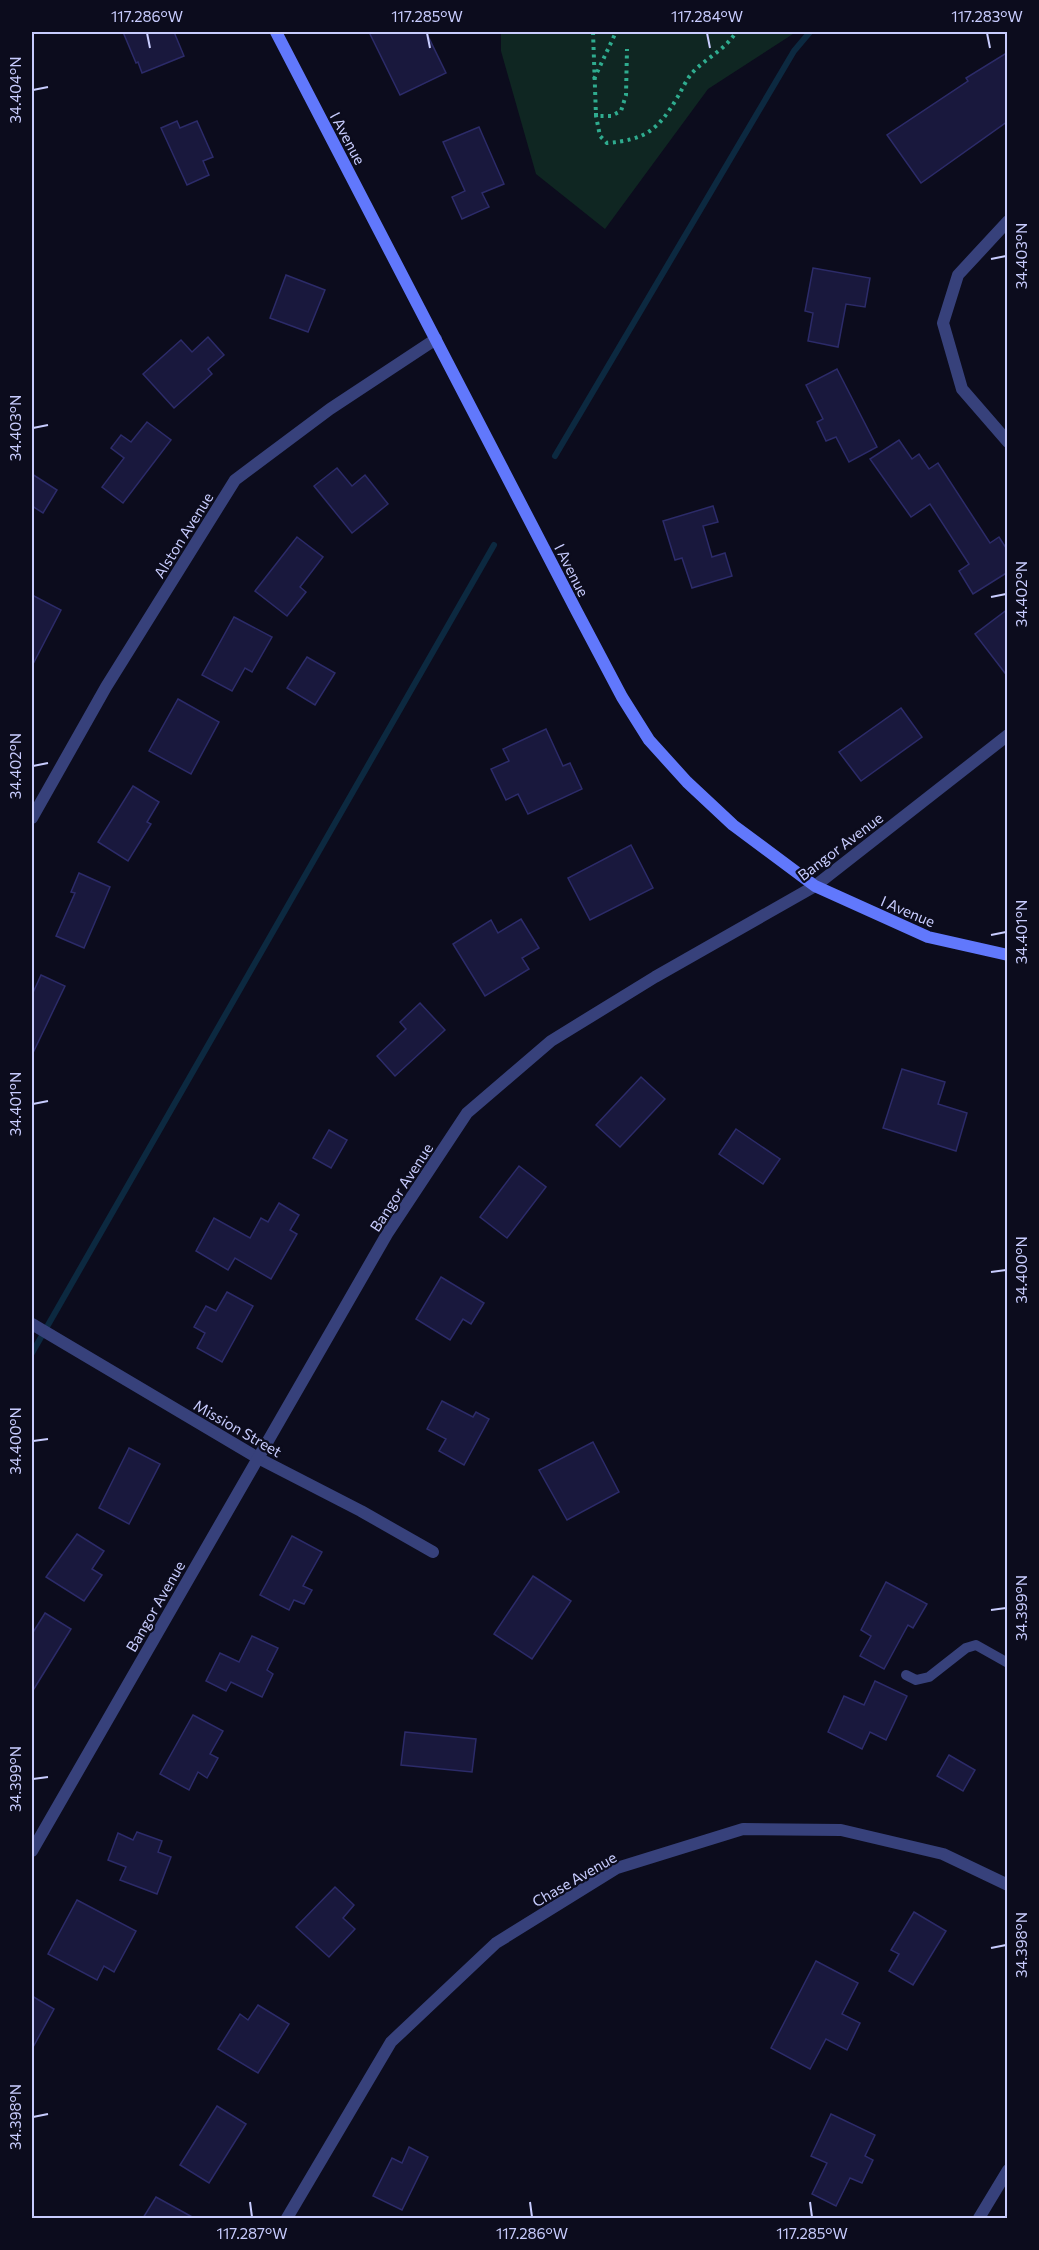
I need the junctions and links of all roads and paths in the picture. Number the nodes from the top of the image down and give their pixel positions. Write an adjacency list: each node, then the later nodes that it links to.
1 (276, 32): 9 (main road, I Avenue)
2 (593, 32): 6 (path)
3 (616, 32): 6 (path)
4 (736, 32): 7 (path)
5 (627, 49): 7 (path)
6 (594, 81): 7 (path)
7 (596, 116)
8 (1008, 221): 10 (street)
9 (436, 339): 12 (street, Alston Avenue); 13 (main road, I Avenue)
10 (1008, 442)
11 (1008, 735): 13 (street, Bangor Avenue)
12 (32, 818)
13 (815, 886): 14 (main road, I Avenue); 16 (street, Bangor Avenue)
14 (1008, 955)
15 (32, 1324): 16 (street, Mission Street)
16 (258, 1458): 17 (street, Mission Street); 20 (street, Bangor Avenue)
17 (433, 1551)
18 (1008, 1663): 19 (lane)
19 (906, 1675)
20 (32, 1851)
21 (1008, 1885): 23 (street, Chase Avenue)
22 (1008, 2170): 24 (street)
23 (286, 2218)
24 (979, 2218)

